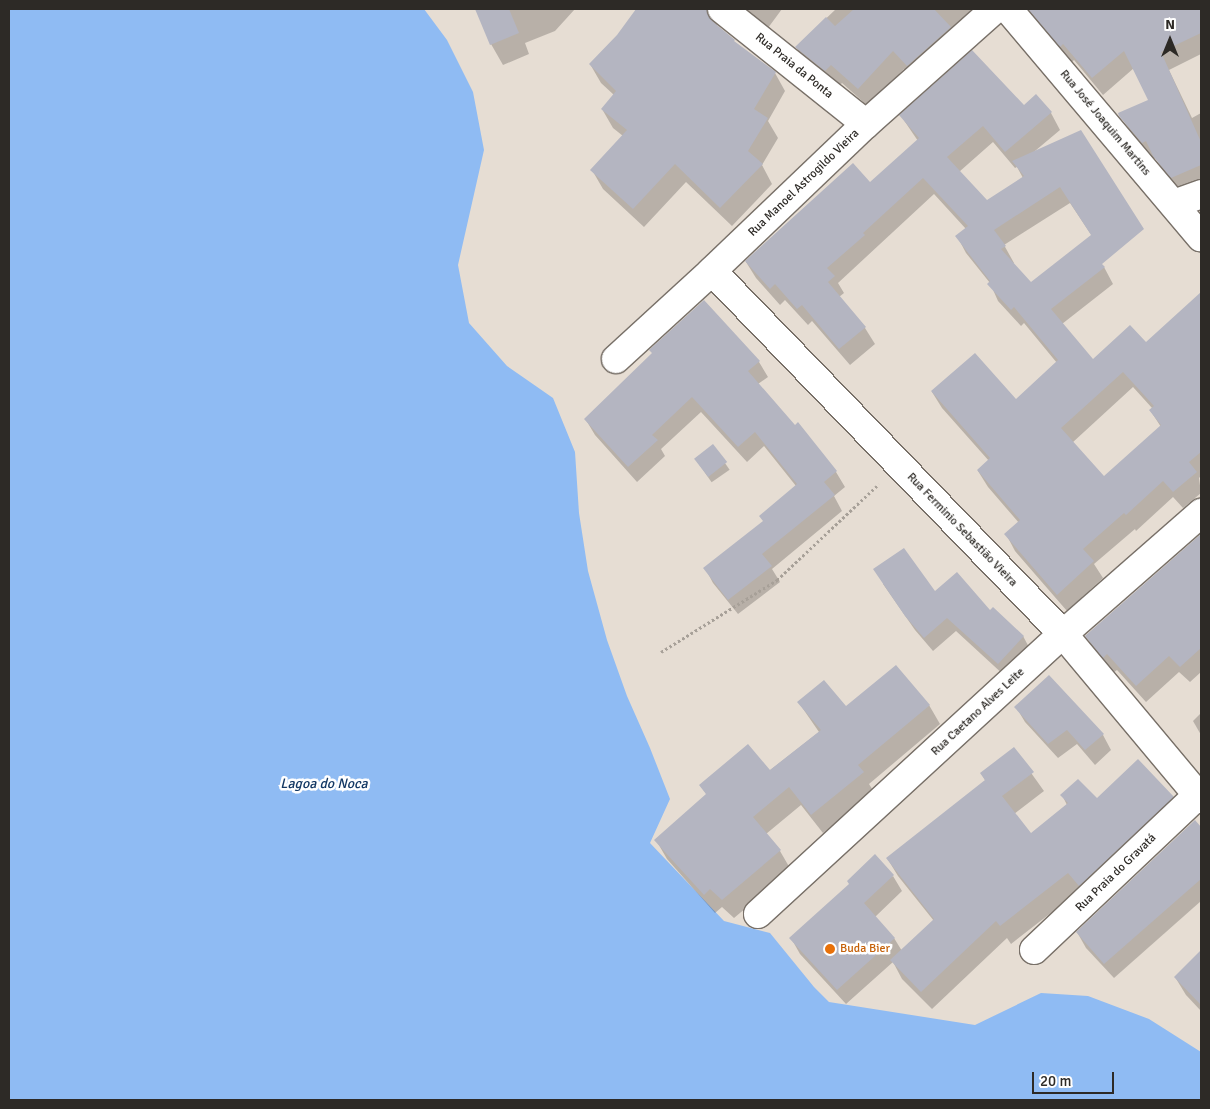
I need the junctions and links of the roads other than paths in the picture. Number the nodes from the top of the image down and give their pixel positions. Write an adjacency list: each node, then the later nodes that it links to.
1 (722, 9): 4 (street, Rua Praia da Ponta)
2 (995, 9): 4 (street, Rua Manoel Astrogildo Vieira)
3 (1008, 9): 6 (street, Rua José Joaquim Martins)
4 (866, 124): 8 (street, Rua Manoel Astrogildo Vieira)
5 (1201, 194): 6 (street)
6 (1174, 204): 7 (street, Rua José Joaquim Martins)
7 (1201, 236)
8 (712, 271): 9 (street, Rua Manoel Astrogildo Vieira); 11 (street, Rua Ferminio Sebastião Vieira)
9 (616, 359)
10 (1201, 513): 11 (street, Rua Caetano Alves Leite)
11 (1063, 634): 12 (street, Rua Ferminio Sebastião Vieira); 13 (street, Rua Caetano Alves Leite)
12 (1199, 797): 14 (street, Rua Praia do Gravatá)
13 (758, 914)
14 (1034, 950)

